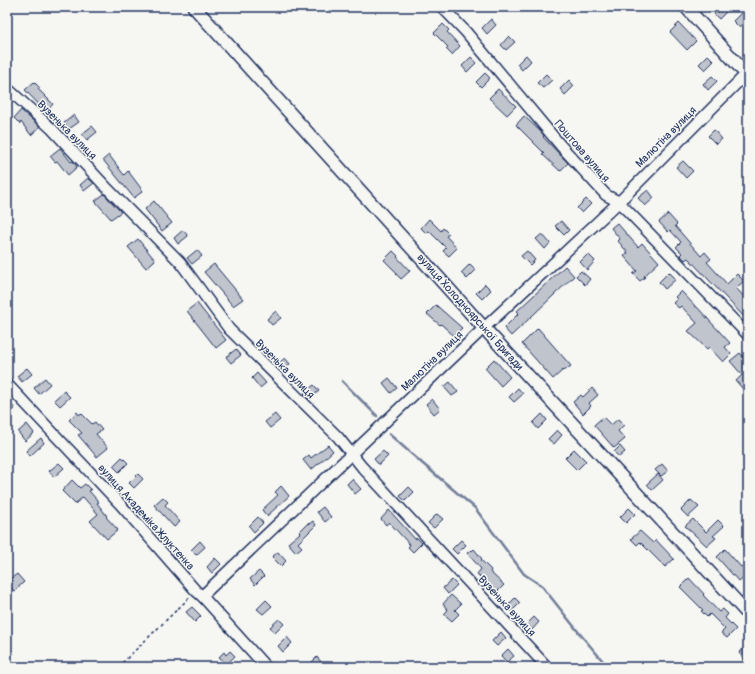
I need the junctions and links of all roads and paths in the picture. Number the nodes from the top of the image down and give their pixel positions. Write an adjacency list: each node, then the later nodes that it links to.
1 (194, 7): 7 (street, вулиця Холодноярської Бригади)
2 (442, 7): 6 (street, Поштова вулиця)
3 (686, 7): 4 (street)
4 (747, 74): 6 (street, Малютіна вулиця)
5 (7, 88): 10 (street, Вузенька вулиця)
6 (619, 202): 7 (street, Малютіна вулиця); 8 (street, Поштова вулиця)
7 (484, 328): 10 (street, Малютіна вулиця); 12 (street, вулиця Холодноярської Бригади)
8 (748, 335)
9 (7, 384): 11 (street, вулиця Академіка Жлуктенка)
10 (352, 454): 11 (street, Малютіна вулиця); 15 (street, Вузенька вулиця)
11 (199, 594): 13 (path); 14 (street, вулиця Академіка Жлуктенка)
12 (748, 614)
13 (118, 667)
14 (266, 667)
15 (547, 667)

